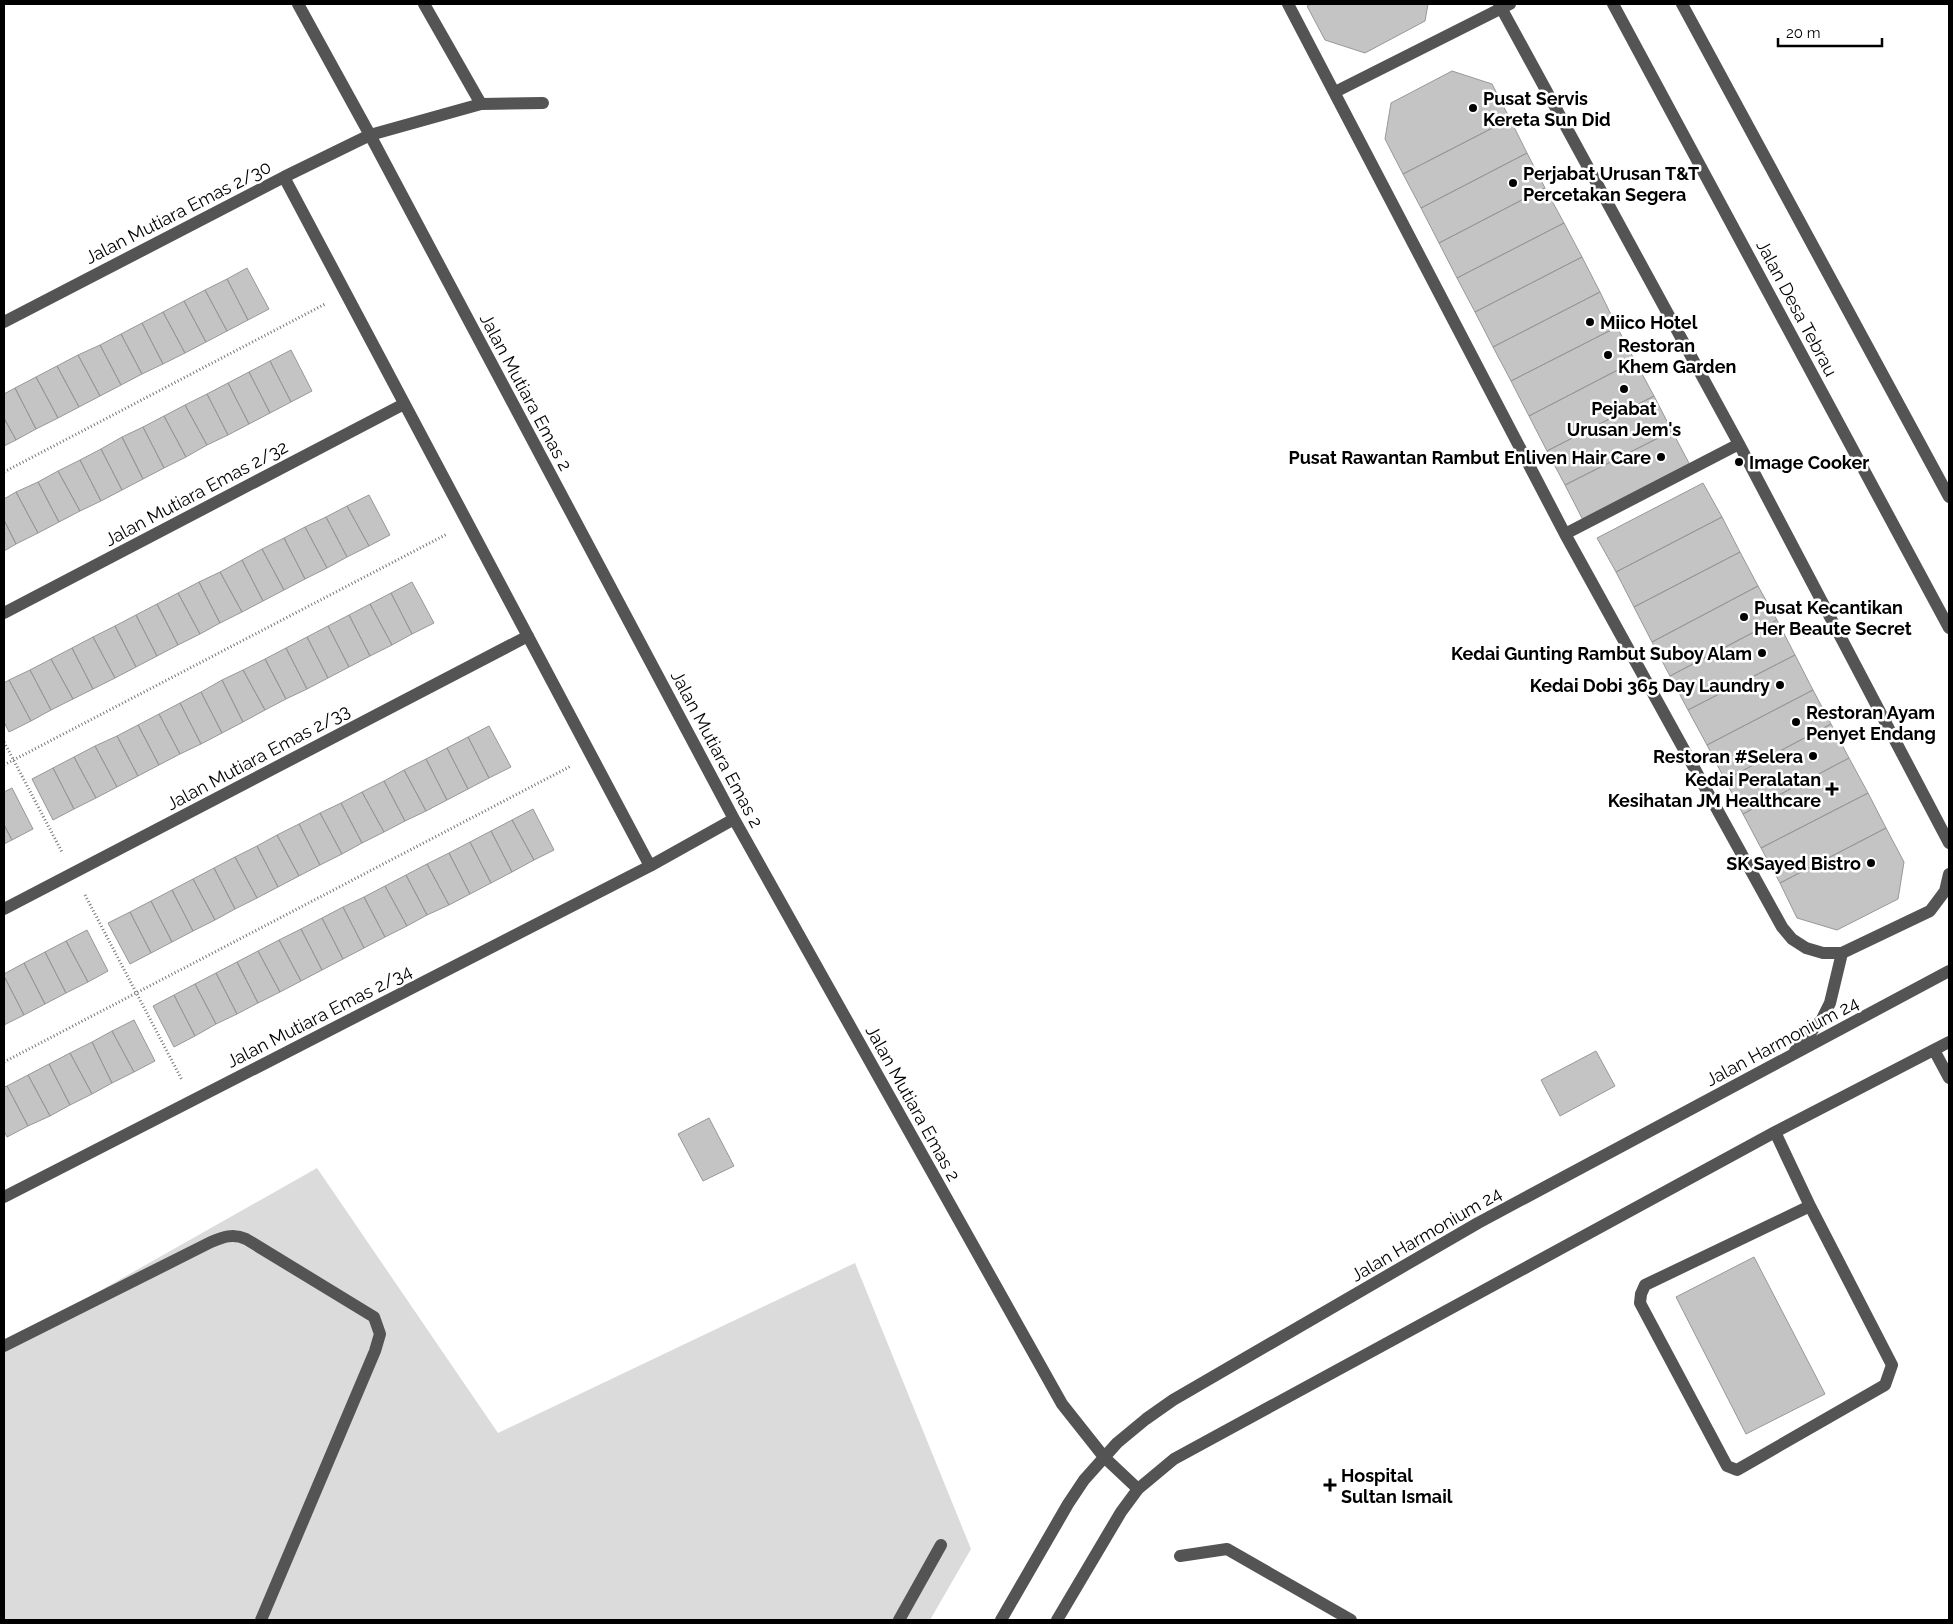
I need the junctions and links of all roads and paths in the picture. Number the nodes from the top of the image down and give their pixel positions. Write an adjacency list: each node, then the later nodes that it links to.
1 (298, 4): 10 (street, Jalan Mutiara Emas 2)
2 (424, 4): 9 (street)
3 (1288, 4): 7 (street)
4 (1613, 4): 21 (street, Jalan Desa Tebrau)
5 (1682, 4): 17 (street)
6 (1504, 5): 7 (street); 15 (street)
7 (1335, 92): 19 (street)
8 (543, 103): 9 (street, Jalan Mutiara Emas 2/30)
9 (480, 104): 10 (street, Jalan Mutiara Emas 2/30)
10 (370, 135): 11 (street, Jalan Mutiara Emas 2/30); 27 (street, Jalan Mutiara Emas 2)
11 (284, 177): 12 (street); 13 (street, Jalan Mutiara Emas 2/30)
12 (346, 294): 14 (street); 16 (path)
13 (4, 322)
14 (404, 404): 18 (street); 20 (street, Jalan Mutiara Emas 2/32)
15 (1739, 444): 19 (street); 28 (street)
16 (4, 472)
17 (1949, 497)
18 (468, 523): 22 (street); 25 (path)
19 (1565, 534): 33 (street)
20 (4, 613)
21 (1949, 628)
22 (528, 636): 24 (street); 30 (street, Jalan Mutiara Emas 2/33)
23 (4, 742): 25 (path)
24 (591, 756): 29 (street); 35 (path)
25 (13, 760): 26 (path); 30 (path)
26 (4, 765)
27 (734, 819): 29 (street, Jalan Mutiara Emas 2/34); 46 (street, Jalan Mutiara Emas 2)
28 (1949, 843)
29 (650, 866): 41 (street, Jalan Mutiara Emas 2/34)
30 (73, 873): 32 (street, Jalan Mutiara Emas 2/33); 35 (path)
31 (1949, 874): 33 (street)
32 (4, 909)
33 (1842, 953): 38 (street)
34 (1949, 971): 38 (street, Jalan Harmonium 24)
35 (136, 993): 39 (path); 41 (path)
36 (1949, 1042): 37 (street)
37 (1934, 1050): 40 (street); 42 (street)
38 (1790, 1057): 46 (street, Jalan Harmonium 24)
39 (4, 1062)
40 (1949, 1078)
41 (193, 1100): 43 (street, Jalan Mutiara Emas 2/34)
42 (1775, 1132): 44 (street); 47 (street)
43 (4, 1198)
44 (1810, 1206): 44 (street)
45 (4, 1346): 50 (street)
46 (1104, 1457): 47 (street, Jalan Mutiara Emas 2); 52 (street, Jalan Harmonium 24)
47 (1138, 1489): 53 (street)
48 (941, 1545): 51 (street)
49 (1180, 1556): 54 (street)
50 (261, 1620)
51 (899, 1620)
52 (1001, 1620)
53 (1057, 1620)
54 (1351, 1620)

